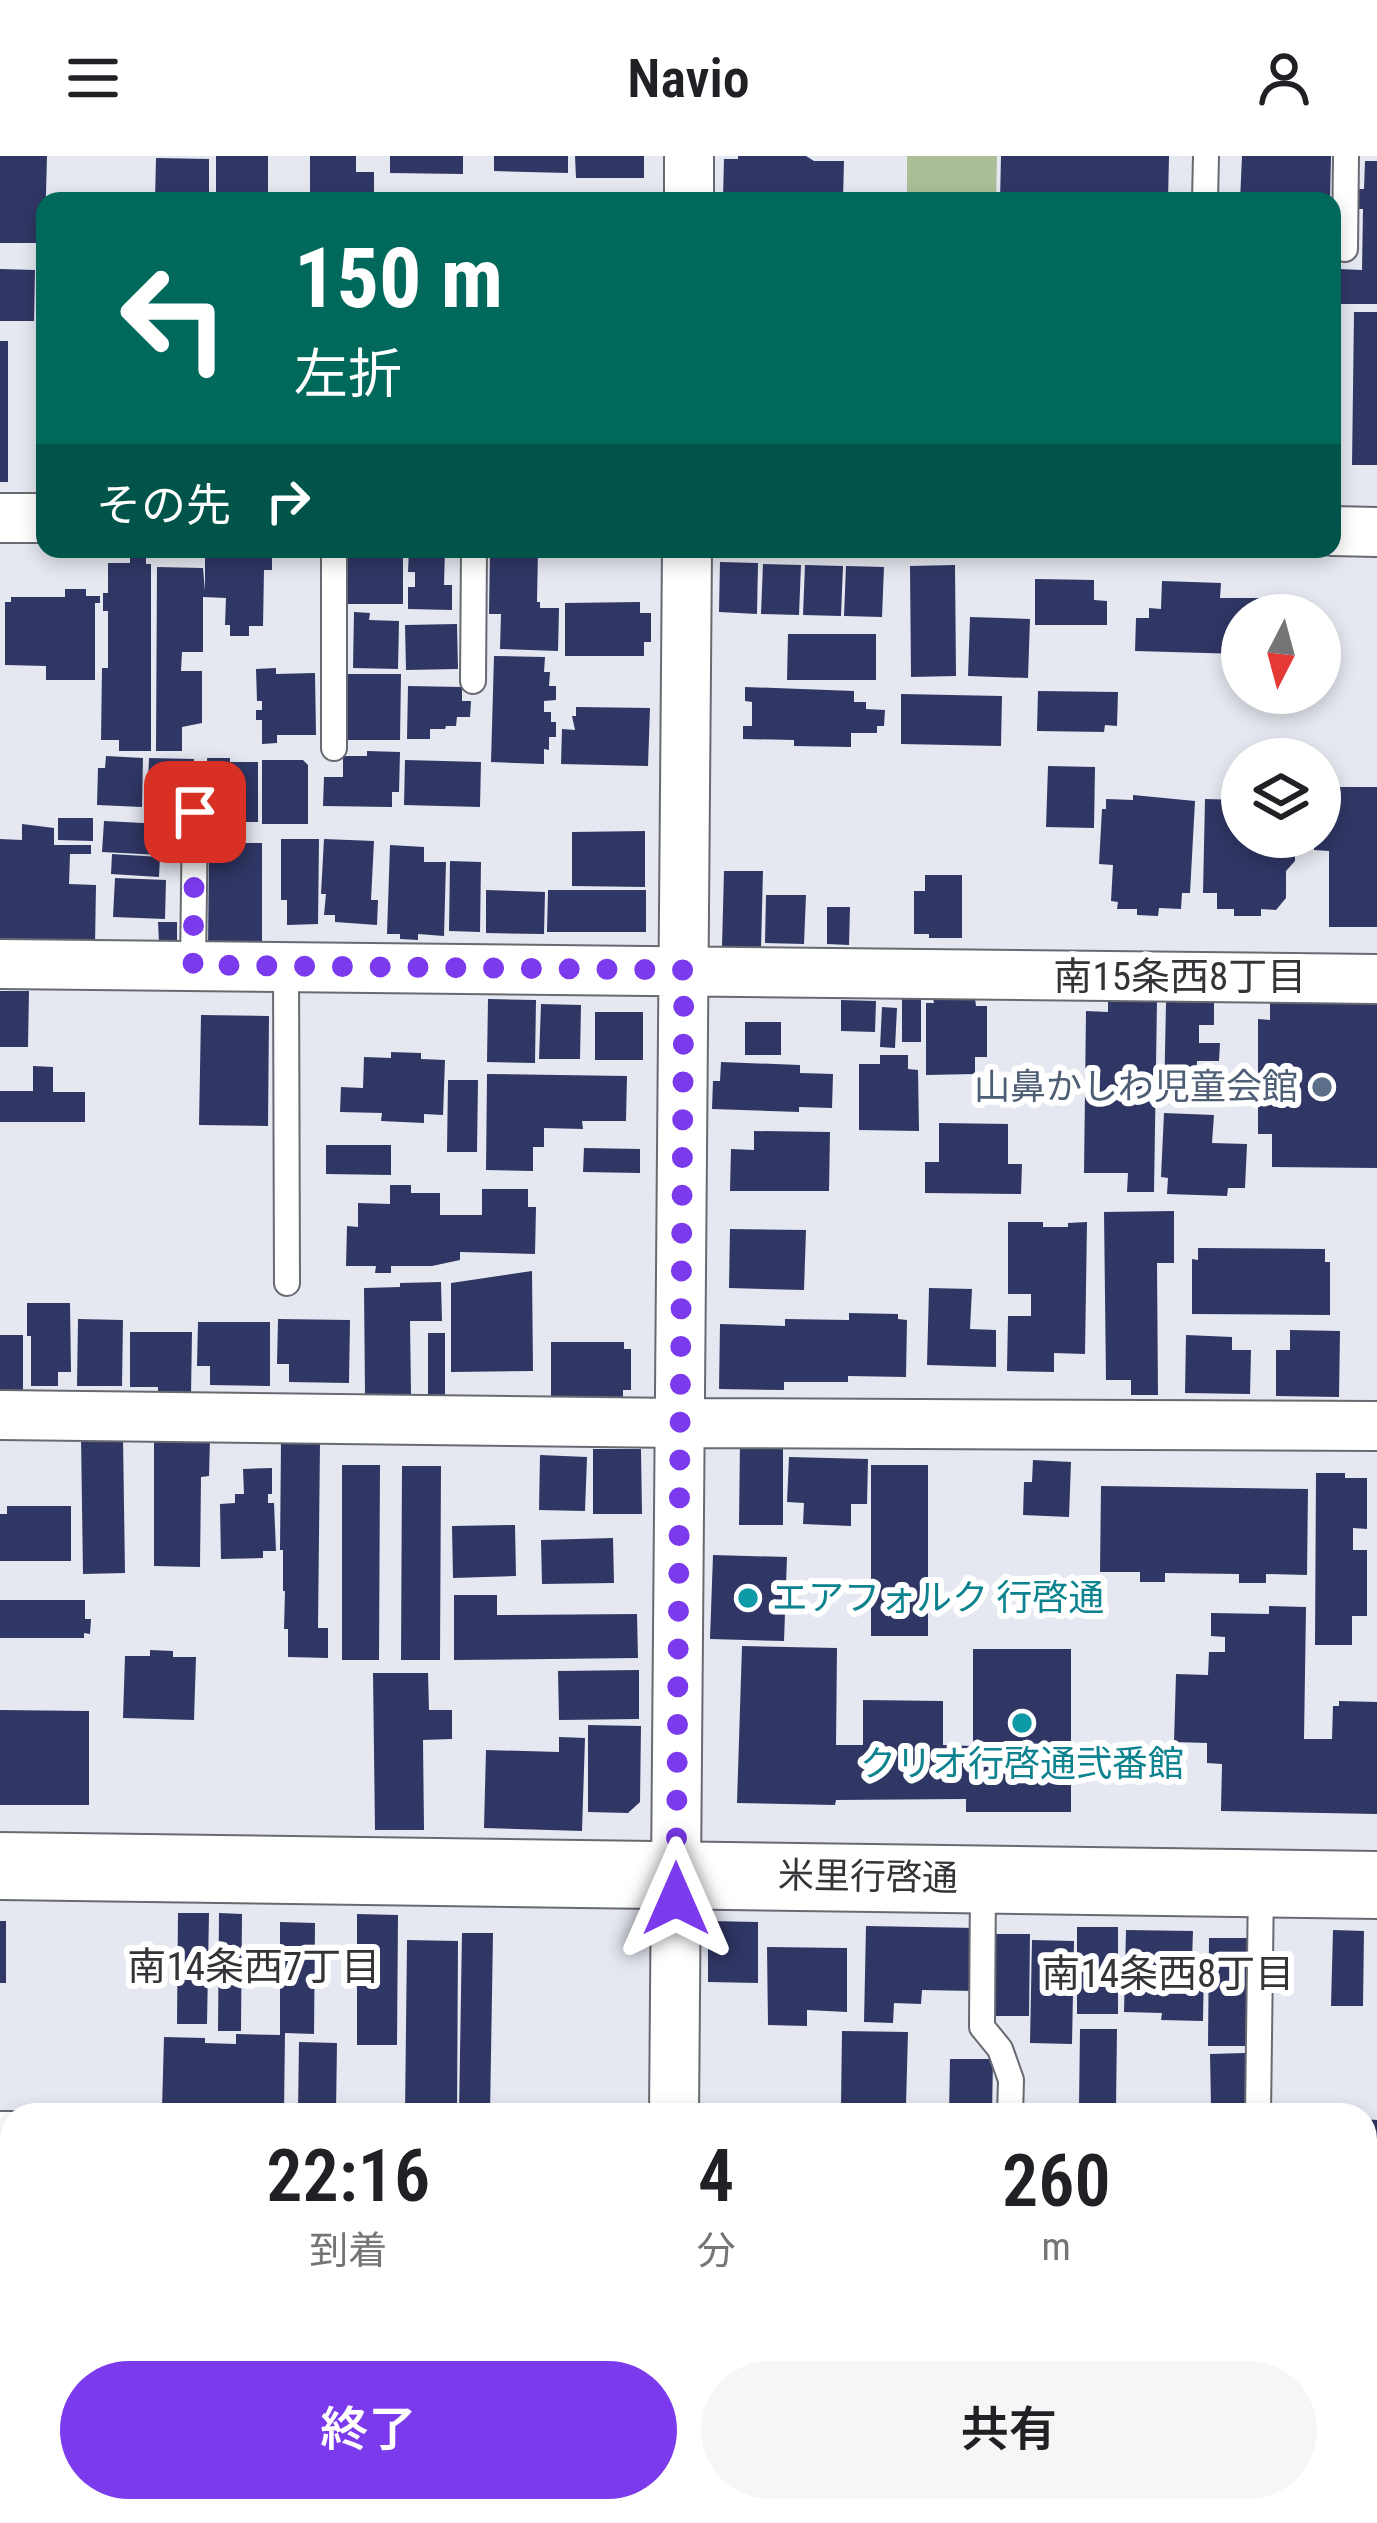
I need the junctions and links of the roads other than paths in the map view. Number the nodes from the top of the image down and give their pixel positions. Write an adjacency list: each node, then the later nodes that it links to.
1 (689, 156): 4 (street)
2 (1206, 156): 5 (lane)
3 (1346, 156): 6 (lane)
4 (689, 192)
5 (1205, 192)
6 (1345, 249)
7 (0, 518): 8 (street)
8 (36, 518)
9 (1341, 531): 10 (street)
10 (1377, 532)
11 (334, 558): 15 (lane)
12 (474, 558): 14 (lane)
13 (687, 558): 20 (street)
14 (473, 681)
15 (334, 748)
16 (195, 812): 18 (lane)
17 (0, 964): 18 (street)
18 (193, 965): 19 (street)
19 (286, 966): 20 (street); 22 (lane)
20 (684, 970): 21 (street); 24 (street)
21 (1377, 979)
22 (287, 1283)
23 (0, 1415): 24 (street)
24 (680, 1423): 25 (street); 27 (street)
25 (1377, 1426)
26 (0, 1866): 27 (street, 米里行啓通)
27 (676, 1874): 28 (street, 米里行啓通); 31 (street)
28 (983, 1880): 29 (street, 米里行啓通); 32 (lane)
29 (1261, 1884): 30 (street, 米里行啓通); 33 (lane)
30 (1377, 1885)
31 (674, 2103)
32 (1010, 2103)
33 (1258, 2103)

